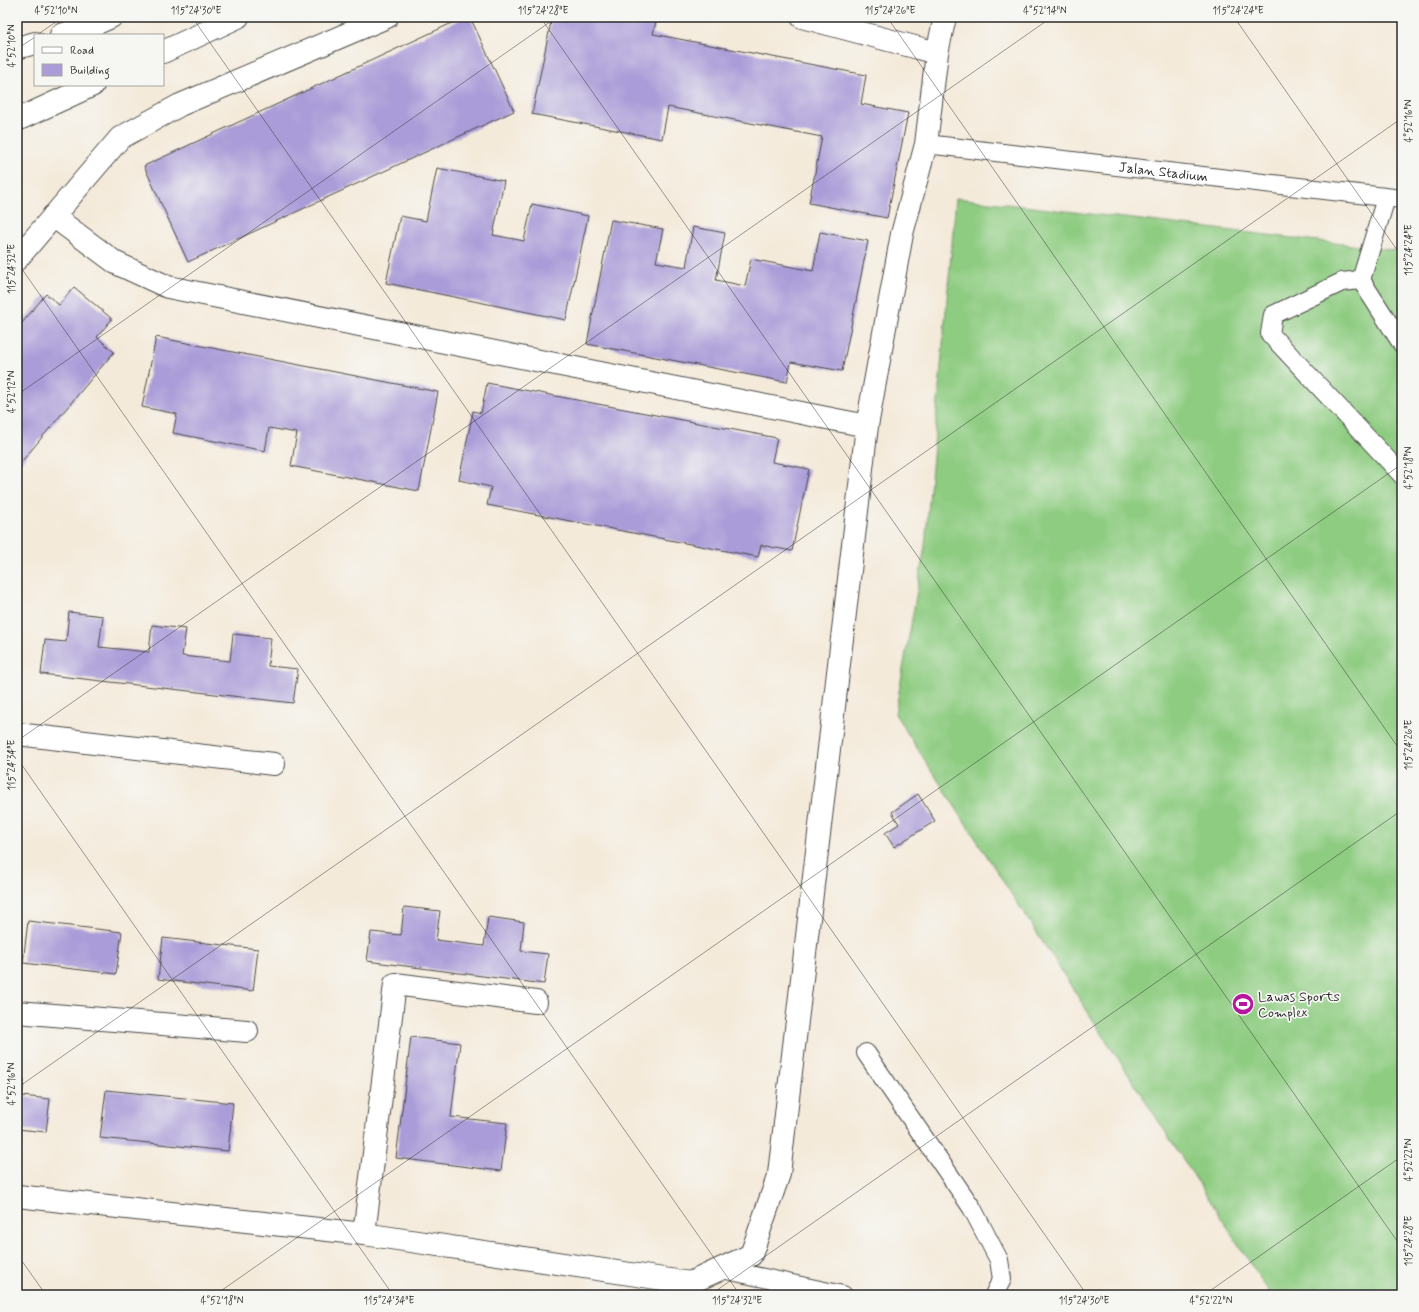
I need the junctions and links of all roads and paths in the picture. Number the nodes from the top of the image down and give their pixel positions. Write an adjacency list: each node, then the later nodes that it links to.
1 (111, 17): 6 (street)
2 (238, 17): 9 (street)
3 (387, 17): 15 (street)
4 (802, 17): 10 (street)
5 (946, 17): 10 (street)
6 (64, 34)
7 (34, 43): 8 (street)
8 (17, 48)
9 (164, 52)
10 (937, 53): 13 (street)
11 (91, 86): 12 (street)
12 (17, 120)
13 (926, 144): 14 (lane, Jalan Stadium); 19 (street)
14 (1394, 198): 17 (lane)
15 (53, 216): 16 (street); 19 (street)
16 (17, 259)
17 (1361, 280): 18 (lane); 20 (lane)
18 (1402, 344)
19 (867, 426): 29 (street)
20 (1402, 475)
21 (17, 734): 22 (street)
22 (274, 764)
23 (536, 1002): 28 (street)
24 (17, 1012): 25 (street)
25 (247, 1031)
26 (866, 1053): 31 (lane)
27 (17, 1196): 28 (street)
28 (364, 1234): 29 (street)
29 (722, 1269): 30 (lane)
30 (843, 1295)
31 (994, 1295)

